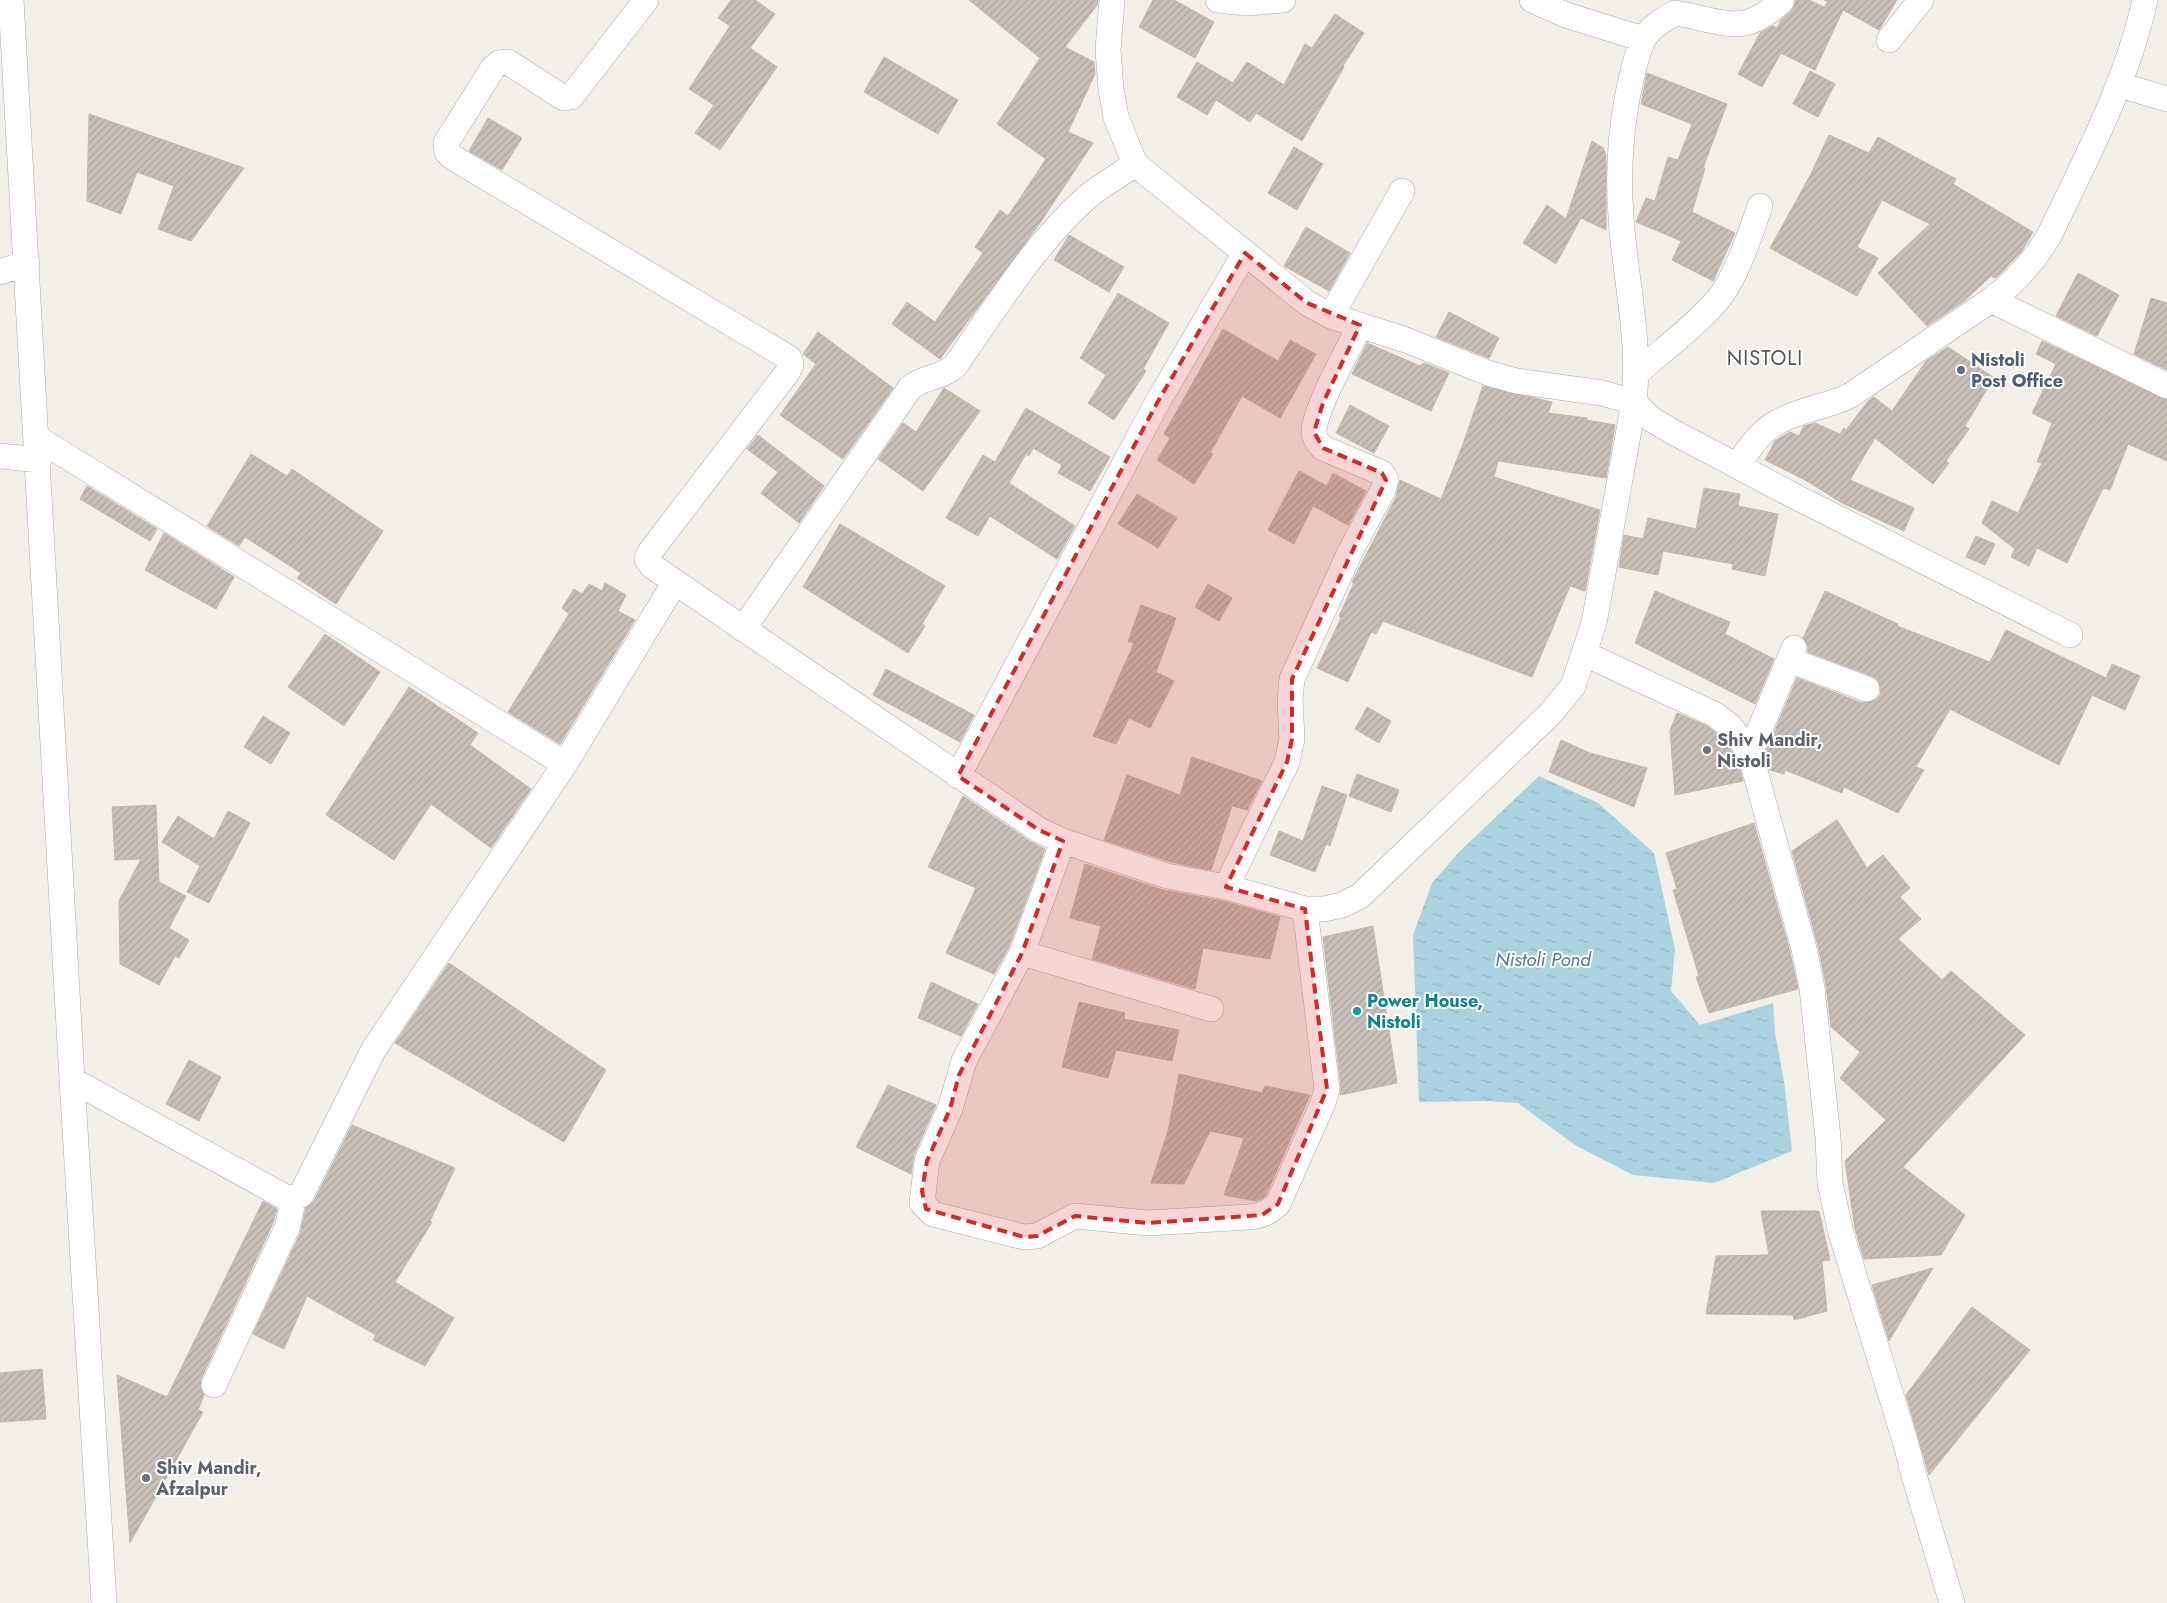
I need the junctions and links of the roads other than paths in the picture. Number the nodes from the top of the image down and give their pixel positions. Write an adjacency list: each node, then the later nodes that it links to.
1 (11, 0): 19 (street)
2 (646, 0): 30 (street)
3 (1112, 0): 15 (street)
4 (1218, 0): 5 (street)
5 (1283, 0)
6 (1532, 0): 11 (street)
7 (1782, 0): 10 (street)
8 (1921, 0): 12 (street)
9 (2145, 0): 13 (street)
10 (1679, 7): 11 (street)
11 (1643, 39): 24 (street)
12 (1889, 40)
13 (2120, 85): 14 (street); 21 (street)
14 (2167, 99)
15 (1135, 164): 18 (street); 31 (street)
16 (1402, 191): 22 (street)
17 (1760, 206): 24 (street)
18 (1245, 253): 22 (street); 37 (street)
19 (27, 262): 20 (street); 27 (street)
20 (0, 272)
21 (1991, 300): 25 (street); 29 (street)
22 (1331, 316): 23 (street)
23 (1360, 324): 26 (street); 39 (street)
24 (1637, 373): 26 (street)
25 (2167, 386)
26 (1634, 402): 29 (street); 33 (street)
27 (38, 449): 28 (street); 36 (street); 43 (street)
28 (0, 456)
29 (1738, 464): 32 (street)
30 (675, 582): 31 (street); 36 (street)
31 (743, 629): 37 (street)
32 (2070, 635)
33 (1585, 654): 35 (street); 40 (street)
34 (1867, 689): 35 (street)
35 (1750, 753): 47 (street)
36 (565, 764): 44 (street)
37 (958, 776): 38 (street)
38 (1063, 841): 39 (street); 41 (street)
39 (1226, 887): 40 (street)
40 (1305, 909): 41 (street)
41 (1022, 953): 42 (street)
42 (1211, 1009)
43 (72, 1080): 44 (street); 46 (street)
44 (294, 1198): 45 (street)
45 (214, 1385)
46 (104, 1603)
47 (1952, 1603)

